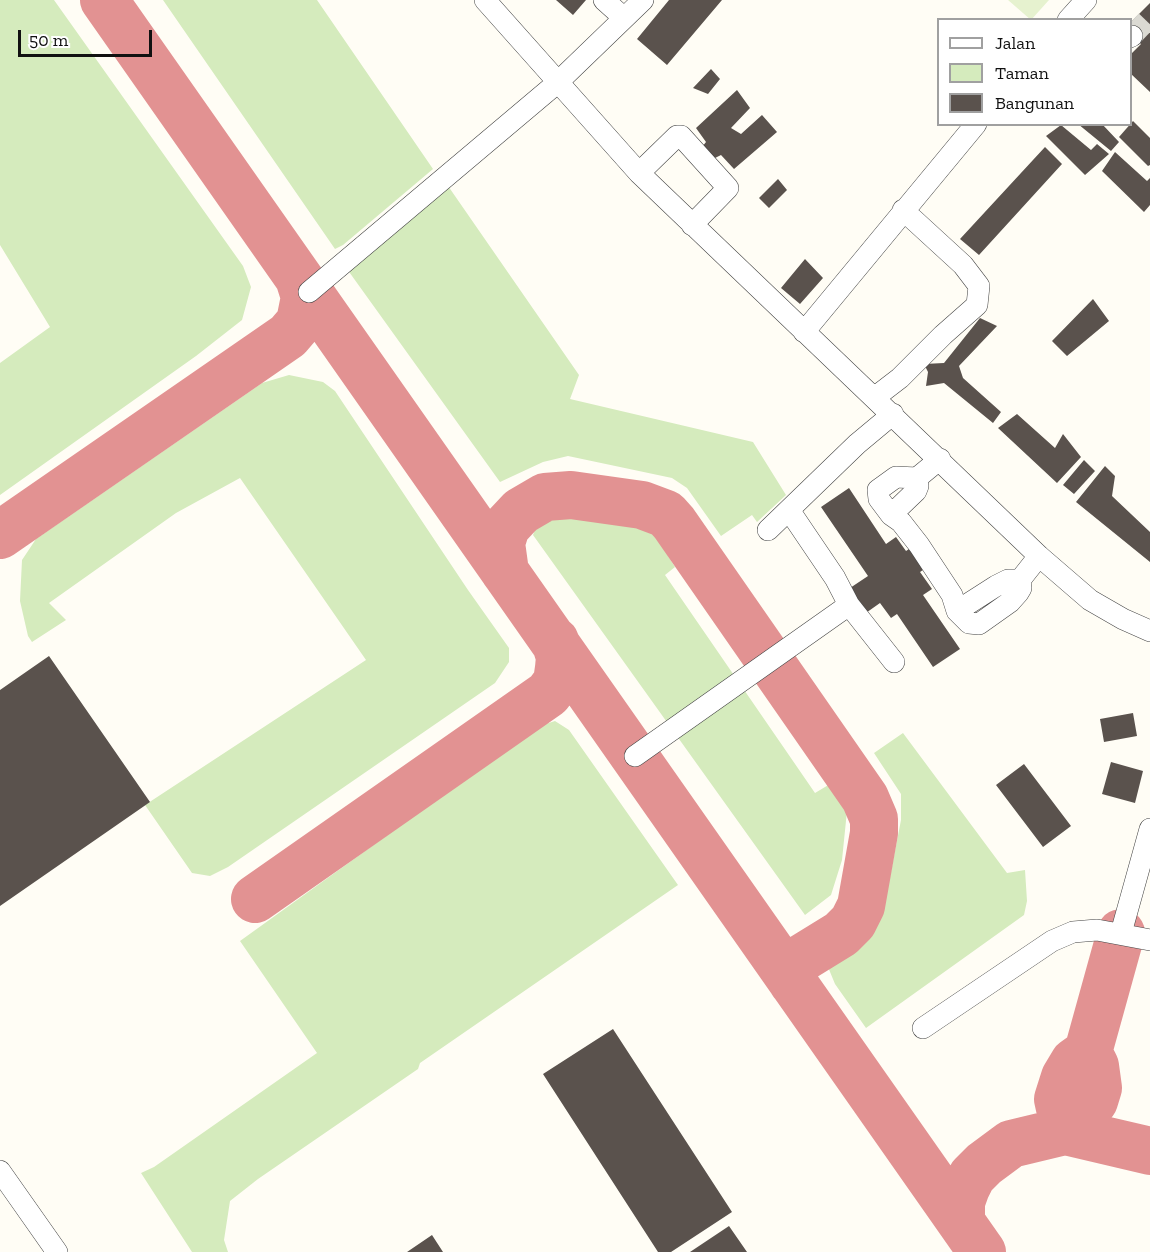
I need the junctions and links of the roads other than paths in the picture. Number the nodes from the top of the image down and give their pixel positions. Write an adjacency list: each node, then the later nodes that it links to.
1 (484, 0): 7 (lane)
2 (604, 0): 5 (lane)
3 (643, 0): 5 (lane)
4 (1086, 0): 6 (lane)
5 (624, 18): 7 (lane)
6 (1070, 18)
7 (557, 83): 9 (lane); 12 (lane)
8 (974, 126): 10 (lane)
9 (639, 173): 11 (lane); 11 (lane)
10 (903, 210): 13 (lane); 14 (lane)
11 (692, 225): 13 (lane)
12 (309, 292)
13 (804, 332): 14 (lane)
14 (874, 398): 15 (lane)
15 (893, 414): 16 (lane); 17 (lane)
16 (940, 459): 19 (lane); 19 (lane)
17 (789, 510): 18 (lane); 20 (lane)
18 (768, 530)
19 (1039, 556): 21 (lane)
20 (849, 605): 22 (lane); 23 (lane)
21 (1150, 631)
22 (894, 662)
23 (635, 756)
24 (1150, 829): 25 (lane)
25 (1121, 933): 26 (lane); 27 (lane)
26 (1150, 939)
27 (923, 1028)
28 (0, 1171): 29 (lane)
29 (57, 1252)

